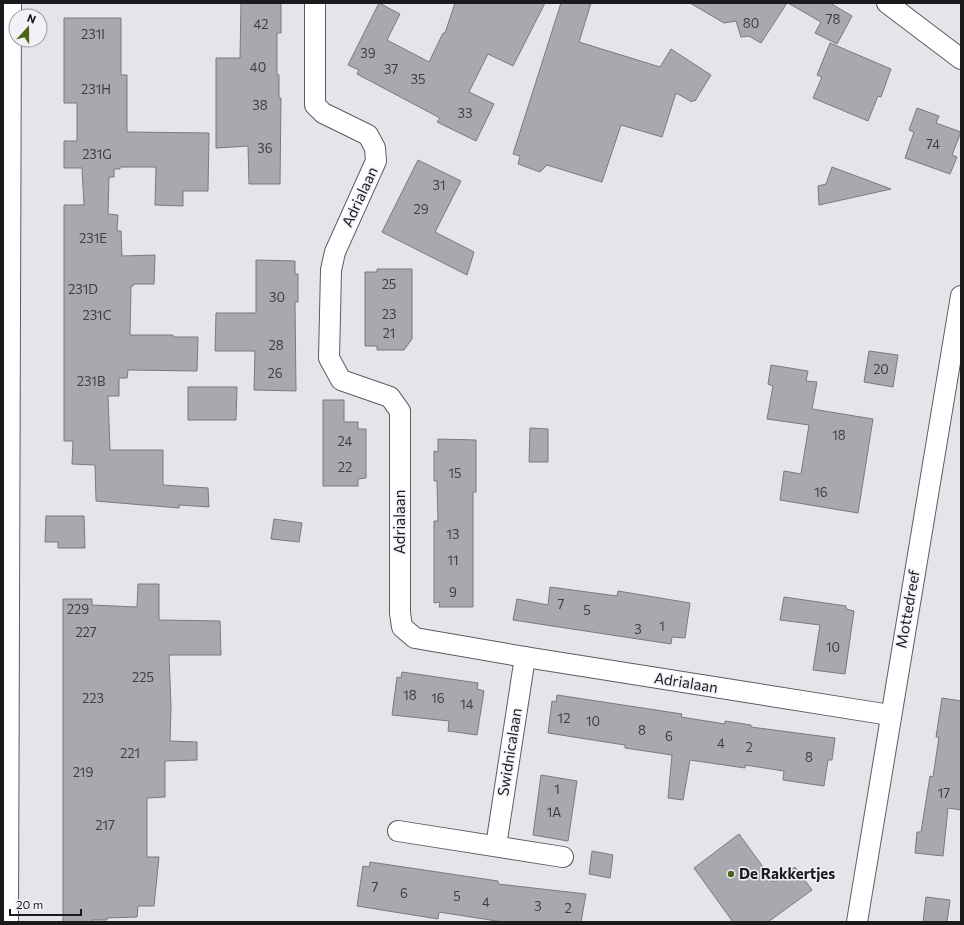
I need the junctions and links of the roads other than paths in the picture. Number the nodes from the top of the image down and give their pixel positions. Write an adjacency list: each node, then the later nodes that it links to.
1 (11, 3): 11 (street)
2 (315, 3): 6 (street, Adrialaan)
3 (887, 3): 4 (street)
4 (961, 59)
5 (961, 296): 7 (street, Mottedreef)
6 (525, 657): 7 (street, Adrialaan); 9 (street, Swidnicalaan)
7 (890, 715): 12 (street, Mottedreef)
8 (398, 831): 9 (street)
9 (496, 846): 10 (street)
10 (563, 857)
11 (8, 922)
12 (857, 922)

